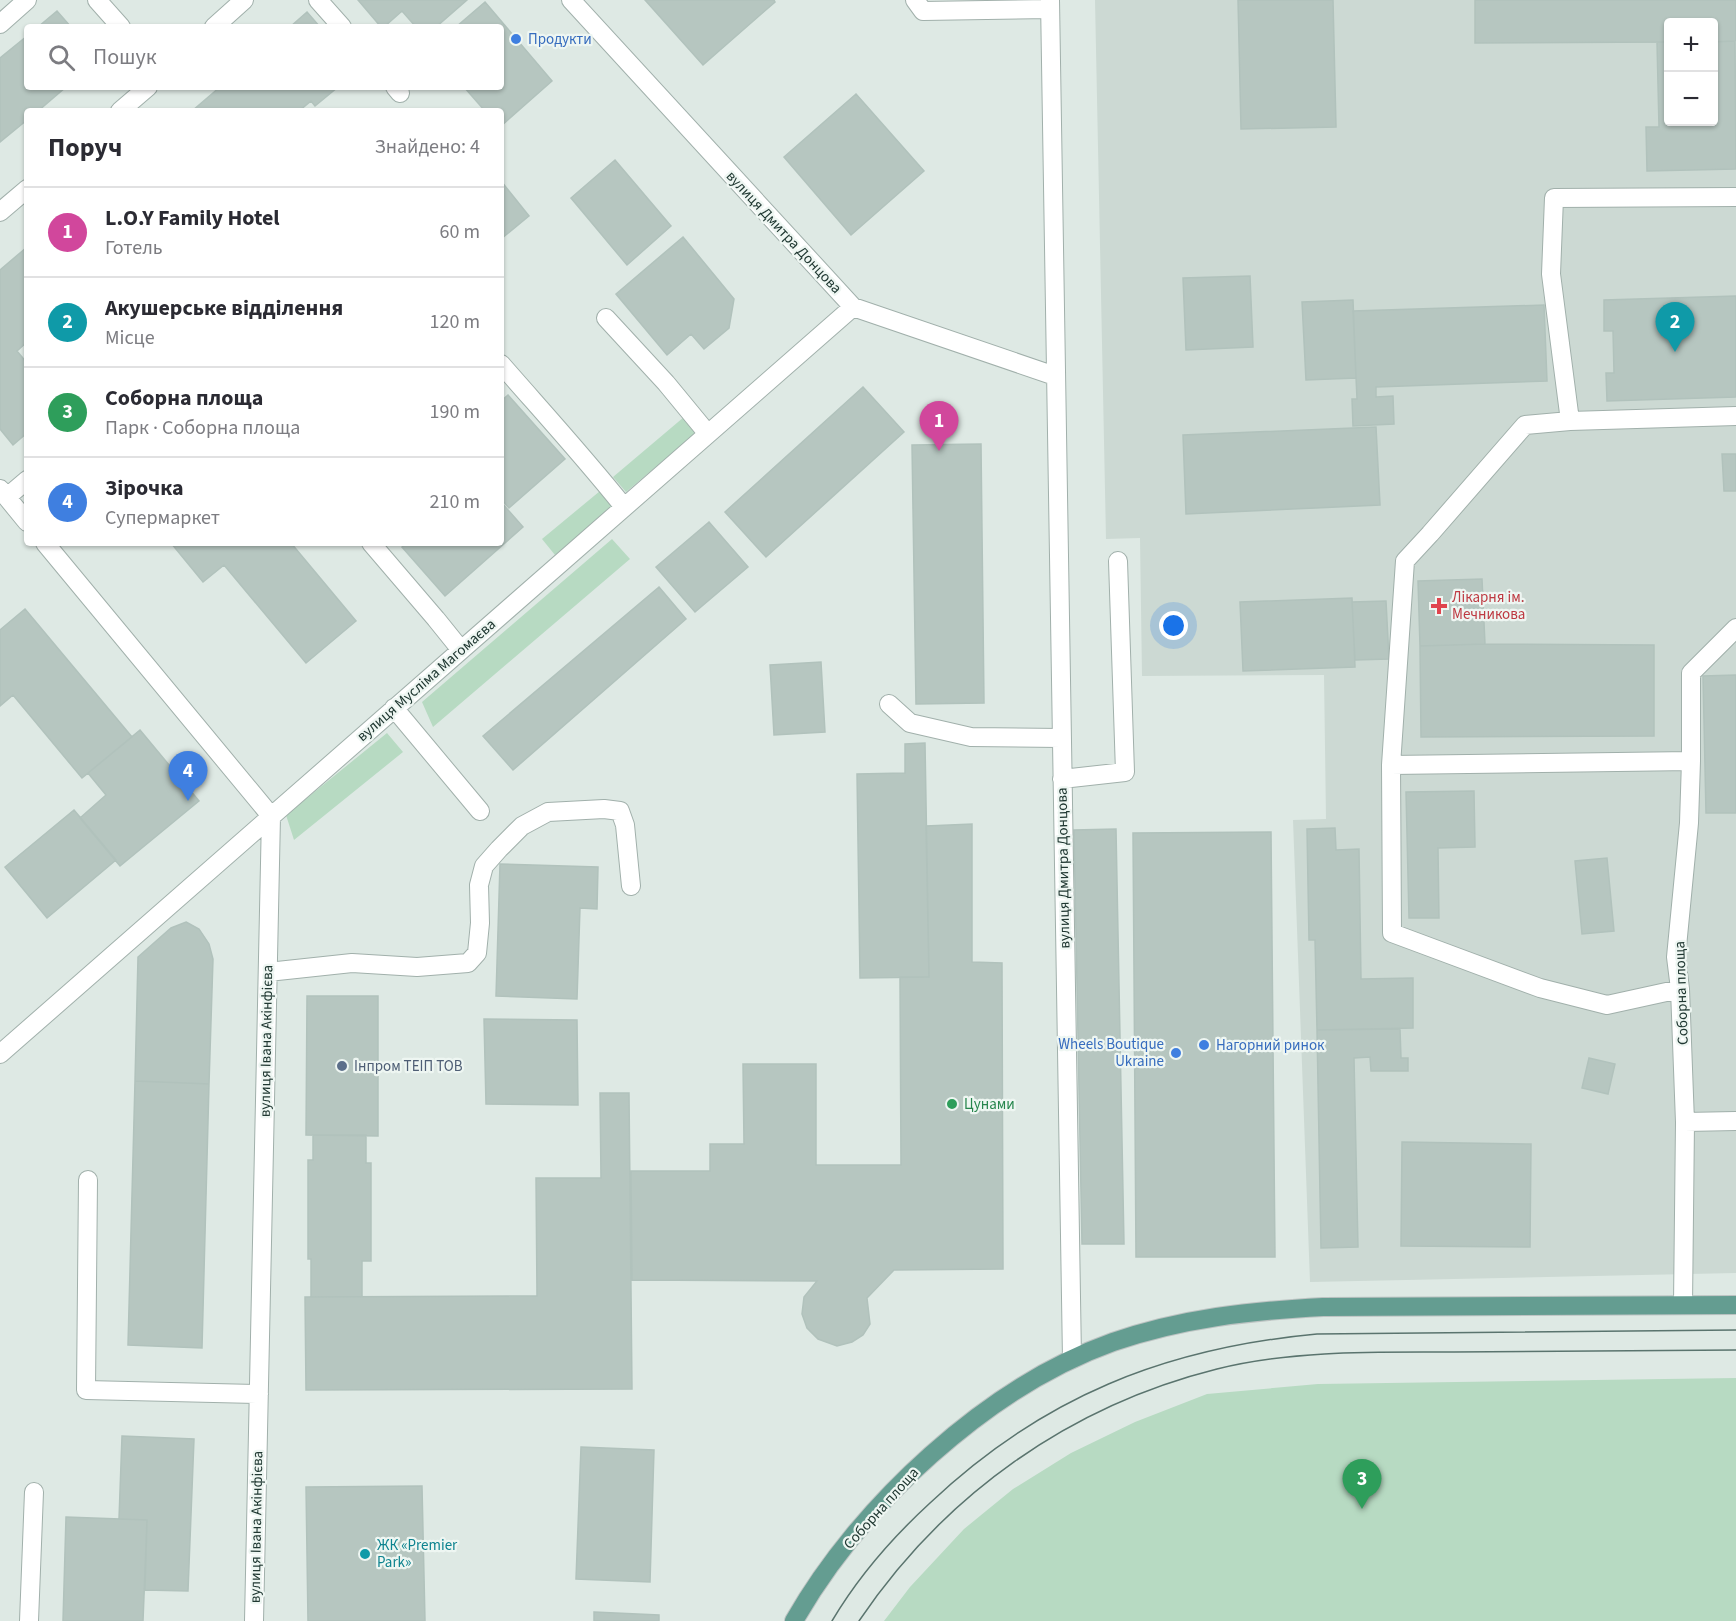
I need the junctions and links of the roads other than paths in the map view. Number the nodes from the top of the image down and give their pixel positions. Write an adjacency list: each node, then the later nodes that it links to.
1 (27, 0): 8 (street)
2 (97, 0): 9 (street)
3 (244, 0): 10 (street)
4 (318, 0): 11 (street)
5 (571, 0): 17 (street, вулиця Дмитра Донцова)
6 (915, 0): 7 (street)
7 (1050, 5): 20 (street, вулиця Дмитра Донцова)
8 (0, 24)
9 (118, 24)
10 (217, 24)
11 (339, 24)
12 (144, 90): 13 (street)
13 (124, 108)
14 (24, 192): 16 (street)
15 (1736, 197): 22 (street)
16 (0, 212)
17 (853, 306): 20 (street, вулиця Дмитра Донцова); 23 (street, вулиця Мусліма Магомаєва)
18 (606, 318): 23 (street)
19 (504, 367): 26 (street)
20 (1055, 376): 36 (street, вулиця Дмитра Донцова)
21 (1736, 416): 22 (street)
22 (1570, 421): 38 (street)
23 (708, 434): 26 (street, вулиця Мусліма Магомаєва)
24 (24, 482): 25 (street)
25 (3, 493): 27 (street)
26 (624, 507): 33 (street, вулиця Мусліма Магомаєва)
27 (24, 518)
28 (47, 546): 41 (street)
29 (374, 546): 33 (street)
30 (1118, 561): 39 (street)
31 (1736, 628): 32 (street, Соборна площа)
32 (1727, 646): 37 (street, Соборна площа)
33 (461, 650): 35 (street, вулиця Мусліма Магомаєва)
34 (889, 704): 36 (street)
35 (394, 708): 40 (street); 41 (street, вулиця Мусліма Магомаєва)
36 (1061, 738): 39 (street, вулиця Дмитра Донцова)
37 (1691, 761): 38 (street); 44 (street, Соборна площа)
38 (1391, 765): 44 (street)
39 (1062, 779): 51 (street, вулиця Дмитра Донцова)
40 (480, 811)
41 (271, 816): 43 (street, вулиця Івана Акінфієва); 45 (street, вулиця Мусліма Магомаєва)
42 (631, 886): 43 (street)
43 (268, 972): 52 (street, вулиця Івана Акінфієва)
44 (1680, 988): 47 (street, Соборна площа)
45 (0, 1054)
46 (1736, 1121): 47 (street)
47 (1685, 1122): 49 (street, Соборна площа)
48 (87, 1286): 52 (street)
49 (1683, 1305): 50 (main road, Соборна площа); 51 (main road, Соборна площа)
50 (1736, 1305)
51 (1072, 1359): 56 (main road, Соборна площа)
52 (258, 1394): 55 (street, вулиця Івана Акінфієва)
53 (34, 1492): 54 (street)
54 (29, 1621)
55 (254, 1621)
56 (794, 1621)

